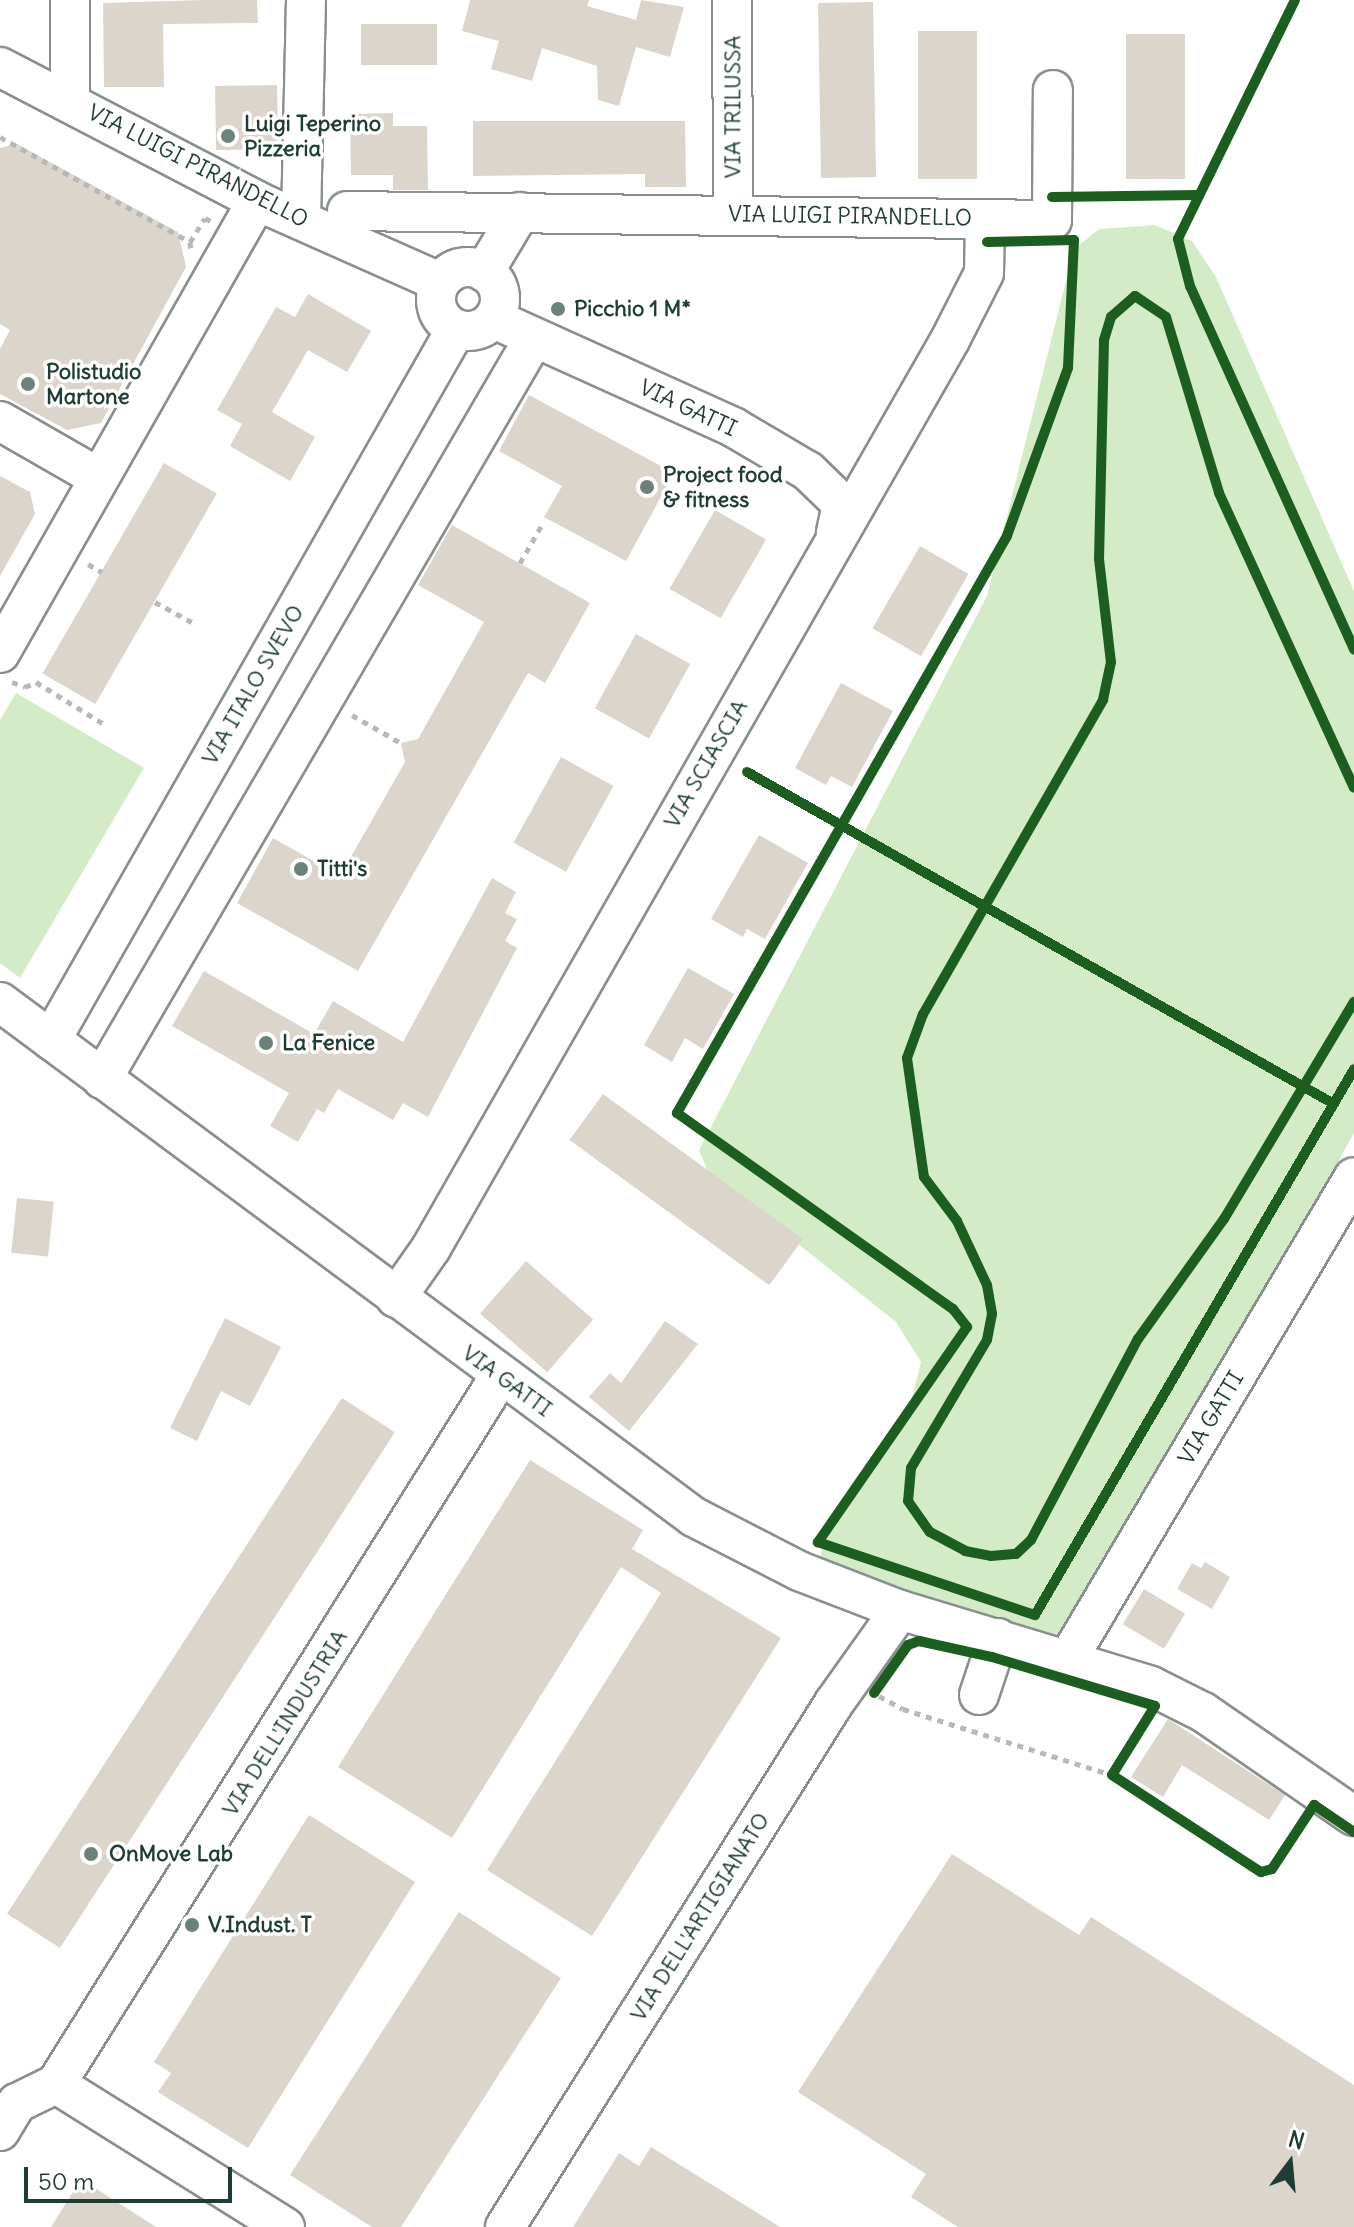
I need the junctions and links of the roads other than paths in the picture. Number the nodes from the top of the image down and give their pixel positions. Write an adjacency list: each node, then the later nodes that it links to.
1 (70, 0): 6 (street)
2 (306, 0): 12 (street)
3 (732, 0): 10 (street, VIA TRILUSSA)
4 (0, 67): 6 (street, VIA LUIGI PIRANDELLO)
5 (1053, 90): 11 (street, VIA LUIGI PIRANDELLO)
6 (70, 101): 7 (street, VIA LUIGI PIRANDELLO)
7 (257, 201): 12 (street, VIA LUIGI PIRANDELLO); 19 (street)
8 (347, 211): 9 (street, VIA LUIGI PIRANDELLO)
9 (520, 212): 10 (street, VIA LUIGI PIRANDELLO); 13 (street)
10 (733, 214): 11 (street, VIA LUIGI PIRANDELLO)
11 (985, 219): 20 (street, VIA SCIASCIA)
12 (301, 220): 14 (street, VIA LUIGI PIRANDELLO)
13 (484, 272): 14 (street); 15 (street)
14 (440, 282): 16 (street)
15 (494, 319): 16 (street); 17 (street, VIA GATTI)
16 (456, 329): 24 (street, VIA ITALO SVEVO)
17 (534, 338): 20 (street, VIA GATTI); 25 (street)
18 (0, 421): 19 (street)
19 (99, 478): 21 (street)
20 (836, 533): 27 (street, VIA SCIASCIA)
21 (10, 614): 22 (street)
22 (0, 653)
23 (0, 1002): 24 (street, VIA GATTI)
24 (51, 1040): 25 (street, VIA GATTI)
25 (102, 1079): 27 (street, VIA GATTI)
26 (1354, 1177): 31 (street, VIA GATTI)
27 (396, 1298): 28 (street, VIA GATTI)
28 (500, 1376): 29 (street, VIA GATTI); 34 (street, VIA DELL'INDUSTRIA)
29 (900, 1610): 30 (street, VIA GATTI); 37 (street, VIA DELL'ARTIGIANATO)
30 (998, 1638): 31 (street, VIA GATTI); 32 (street)
31 (1068, 1659): 33 (street, VIA GATTI)
32 (979, 1695)
33 (1354, 1816)
34 (56, 2084): 35 (street); 36 (street)
35 (0, 2131)
36 (285, 2227)
37 (505, 2227)

